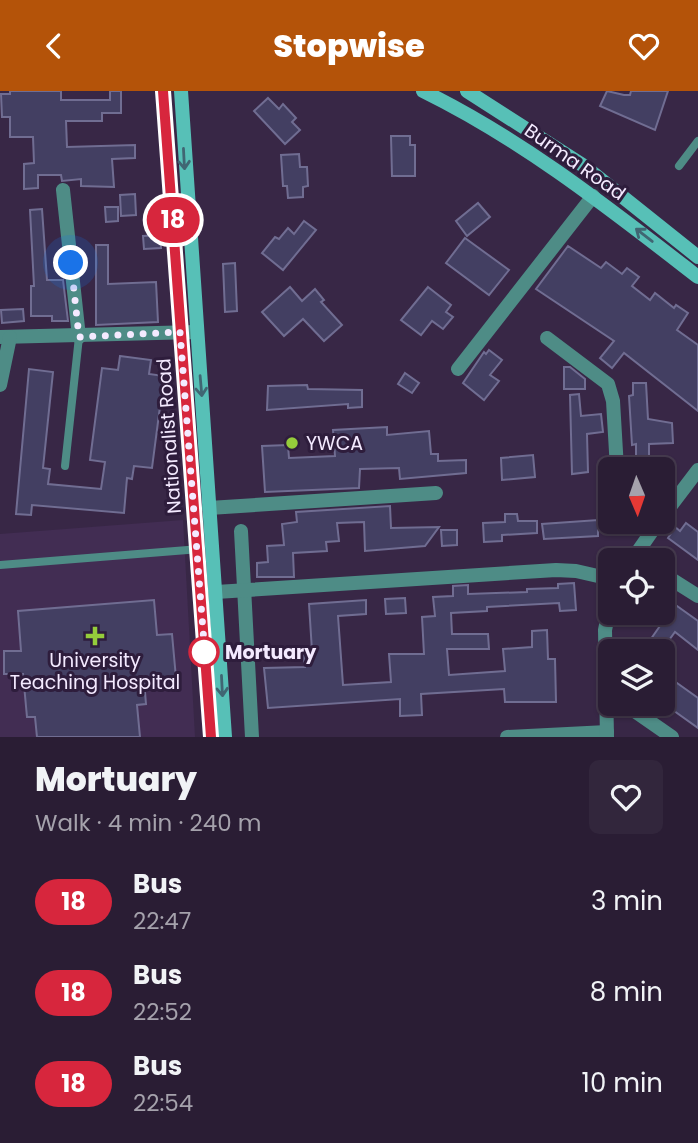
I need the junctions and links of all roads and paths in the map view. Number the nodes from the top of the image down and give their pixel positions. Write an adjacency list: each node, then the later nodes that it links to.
1 (163, 91): 11 (main road, Nationalist Road)
2 (181, 91): 12 (main road, Nationalist Road, one-way to 12)
3 (423, 91): 8 (main road, Burma Road)
4 (467, 91): 9 (main road, Burma Road)
5 (698, 141): 6 (lane)
6 (679, 166)
7 (63, 190): 14 (street)
8 (593, 196): 10 (main road, Burma Road, one-way to 8); 16 (street)
9 (698, 257)
10 (698, 277)
11 (180, 332): 12 (street); 14 (street); 26 (main road, Nationalist Road)
12 (196, 332): 23 (main road, Nationalist Road, one-way to 23)
13 (5, 337): 14 (street); 17 (street)
14 (79, 337): 19 (lane)
15 (547, 338): 18 (street)
16 (458, 369)
17 (0, 386)
18 (616, 457)
19 (65, 466)
20 (698, 470): 22 (street)
21 (436, 493): 23 (street)
22 (676, 499)
23 (209, 508): 25 (main road, Nationalist Road)
24 (241, 531): 30 (street)
25 (213, 548): 26 (lane); 31 (main road, Nationalist Road)
26 (197, 549): 27 (lane); 36 (main road, Nationalist Road)
27 (0, 565)
28 (598, 577): 30 (street)
29 (675, 582): 32 (street)
30 (246, 590): 31 (street); 38 (street)
31 (216, 592): 37 (main road, Nationalist Road, one-way to 37)
32 (698, 596)
33 (607, 716): 35 (street)
34 (642, 716): 40 (street)
35 (607, 734): 39 (street)
36 (211, 737)
37 (225, 737)
38 (253, 737)
39 (507, 737)
40 (672, 737)

